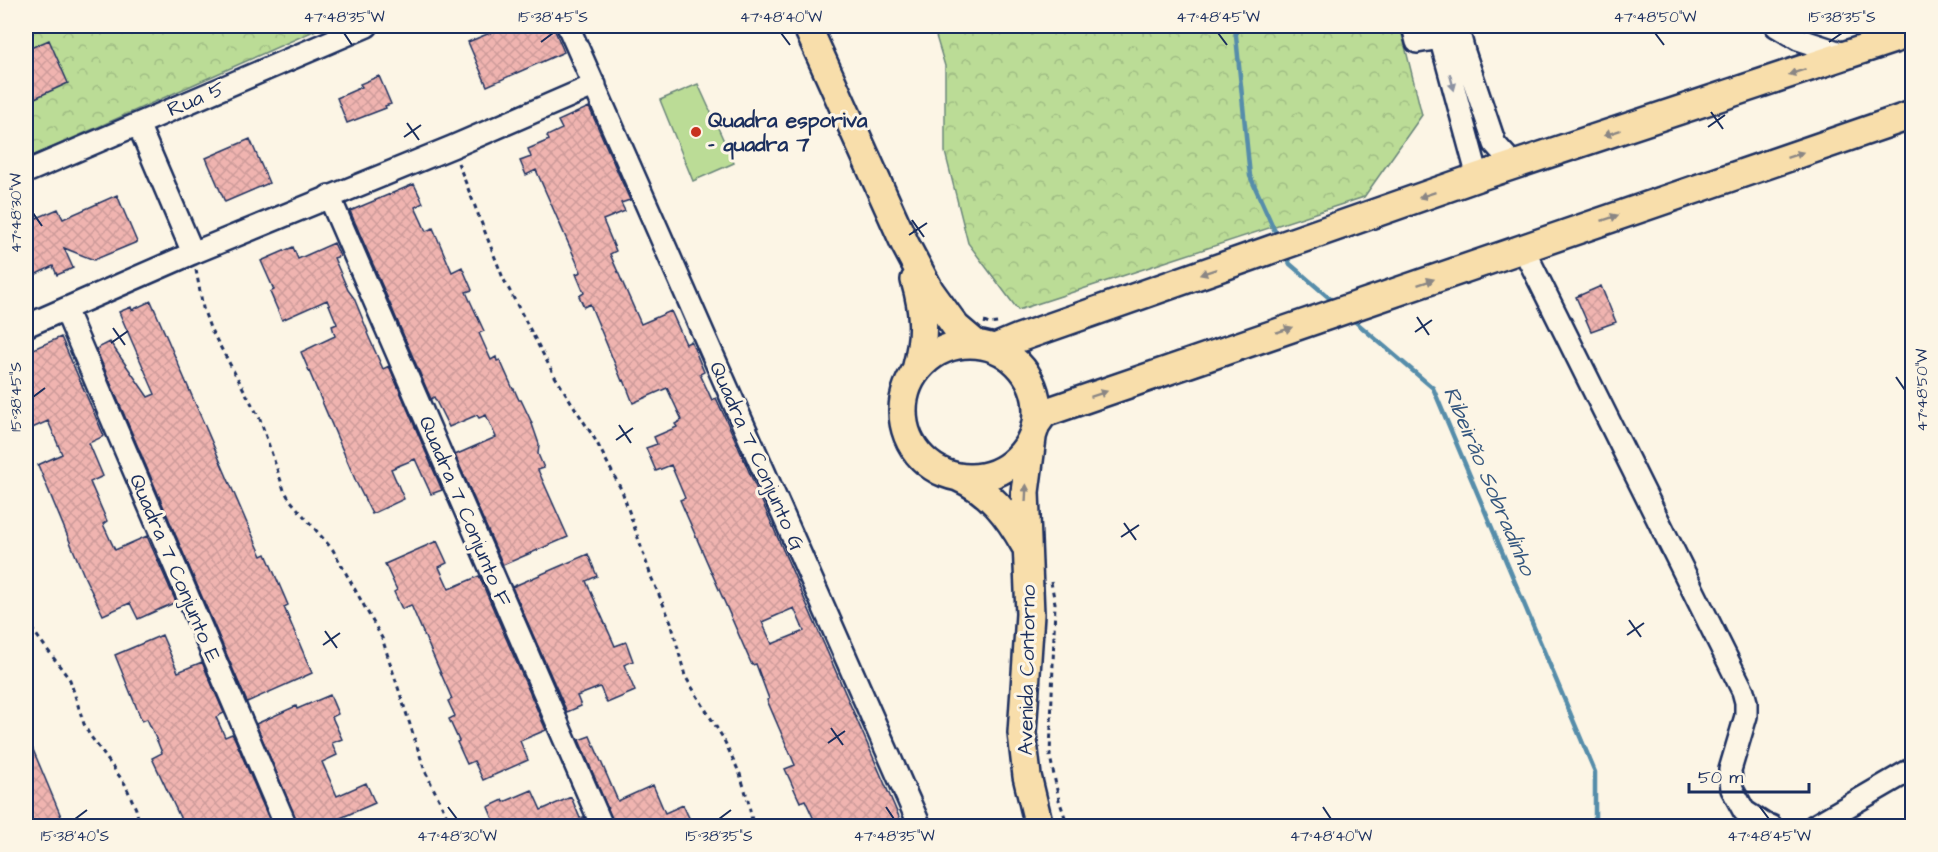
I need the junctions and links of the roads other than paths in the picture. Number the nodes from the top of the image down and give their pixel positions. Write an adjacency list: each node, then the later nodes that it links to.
1 (367, 26): 13 (street, Rua 5)
2 (568, 26): 11 (street, Quadra 7 Conjunto G)
3 (807, 26): 18 (main road)
4 (1413, 26): 7 (street)
5 (1457, 26): 14 (street)
6 (1776, 26): 10 (street)
7 (1438, 32): 16 (street, one-way to 16)
8 (1912, 33): 9 (main road)
9 (1882, 35): 10 (main road)
10 (1847, 56): 14 (main road, one-way to 14)
11 (595, 85): 17 (street); 31 (street, Quadra 7 Conjunto G)
12 (1912, 115): 19 (main road, one-way to 12)
13 (138, 124): 15 (street, Rua 5); 20 (street)
14 (1514, 165): 16 (main road)
15 (26, 172)
16 (1478, 177): 23 (main road, one-way to 23)
17 (329, 196): 20 (street); 30 (street, Quadra 7 Conjunto F)
18 (904, 244): 23 (main road); 24 (main road)
19 (1523, 248): 25 (main road, one-way to 19); 33 (street)
20 (193, 253): 21 (street)
21 (65, 309): 22 (street); 29 (street, Quadra 7 Conjunto E)
22 (26, 326)
23 (984, 338): 24 (main road); 25 (main road)
24 (916, 370): 26 (main road)
25 (1038, 424): 26 (main road); 27 (main road, Avenida Contorno, one-way to 25)
26 (958, 477): 27 (main road, Avenida Contorno)
27 (1027, 548): 32 (main road, Avenida Contorno)
28 (1912, 769): 34 (street)
29 (286, 826)
30 (602, 826)
31 (920, 826)
32 (1039, 826)
33 (1771, 826)
34 (1814, 826)

